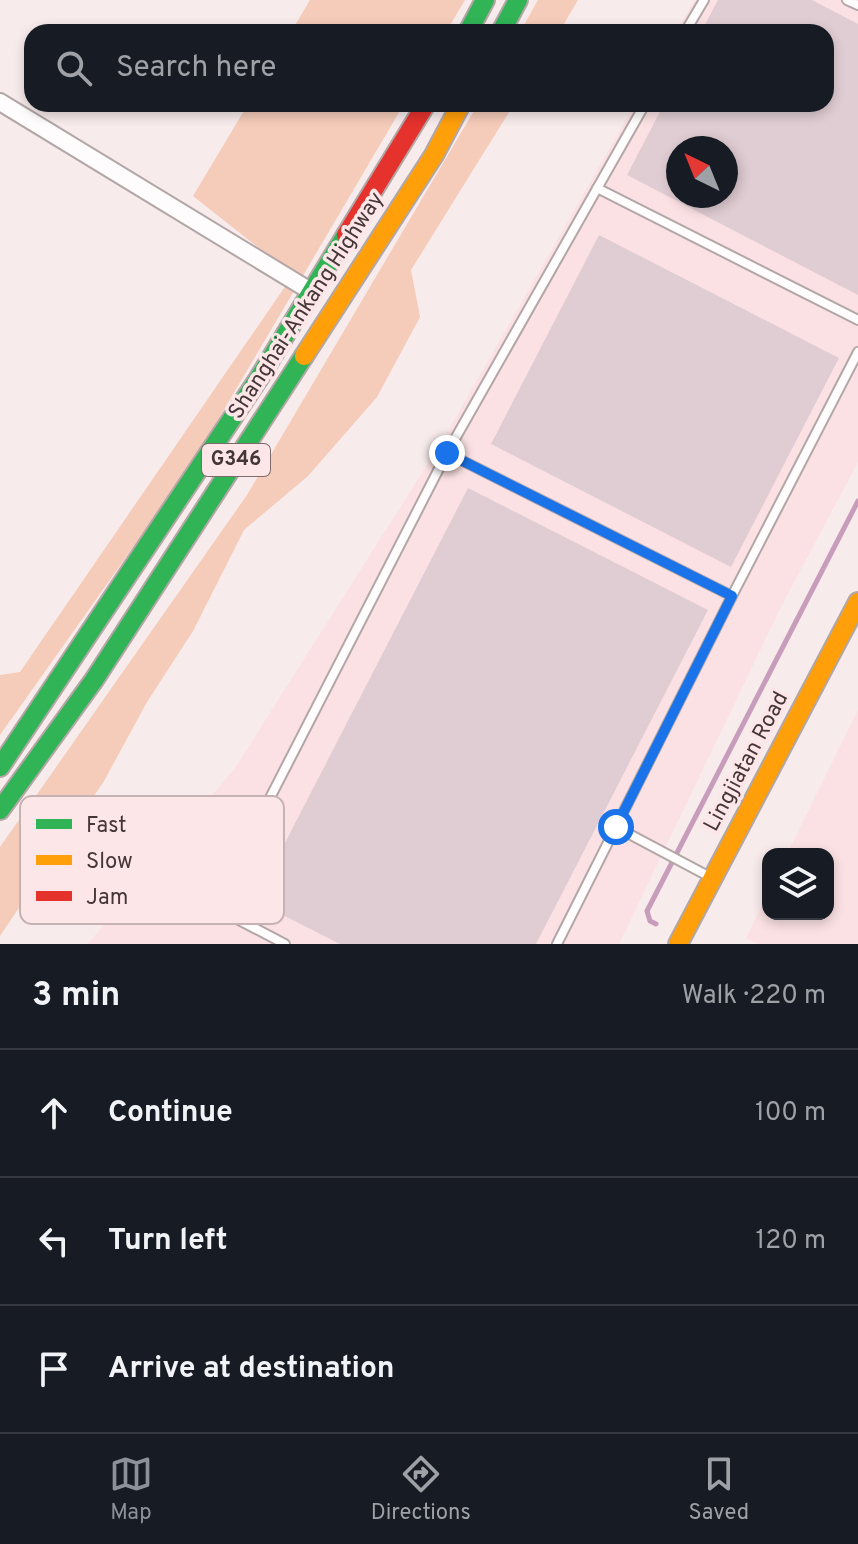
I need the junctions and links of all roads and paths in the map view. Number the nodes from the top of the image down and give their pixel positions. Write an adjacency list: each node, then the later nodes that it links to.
1 (485, 0): 6 (main road)
2 (518, 0): 7 (main road)
3 (704, 0): 8 (lane)
4 (847, 0): 5 (lane)
5 (858, 5)
6 (472, 24)
7 (505, 24)
8 (690, 24)
9 (0, 102): 14 (street)
10 (421, 112): 14 (main road, Shanghai-Ankang Highway / G346)
11 (456, 112): 23 (main road, Shanghai-Ankang Highway / G346)
12 (640, 112): 13 (lane)
13 (597, 188): 15 (lane); 17 (lane)
14 (312, 292): 21 (main road, Shanghai-Ankang Highway / G346)
15 (858, 320)
16 (858, 352): 18 (lane)
17 (447, 453): 18 (lane); 22 (lane)
18 (732, 596): 24 (lane)
19 (858, 602): 20 (main road, Lingjiatan Road)
20 (852, 630): 25 (main road, Lingjiatan Road)
21 (0, 767)
22 (271, 796)
23 (0, 810)
24 (616, 827): 25 (lane); 28 (lane)
25 (712, 878): 29 (main road, Lingjiatan Road)
26 (247, 924): 27 (lane)
27 (285, 944)
28 (557, 944)
29 (678, 944)

